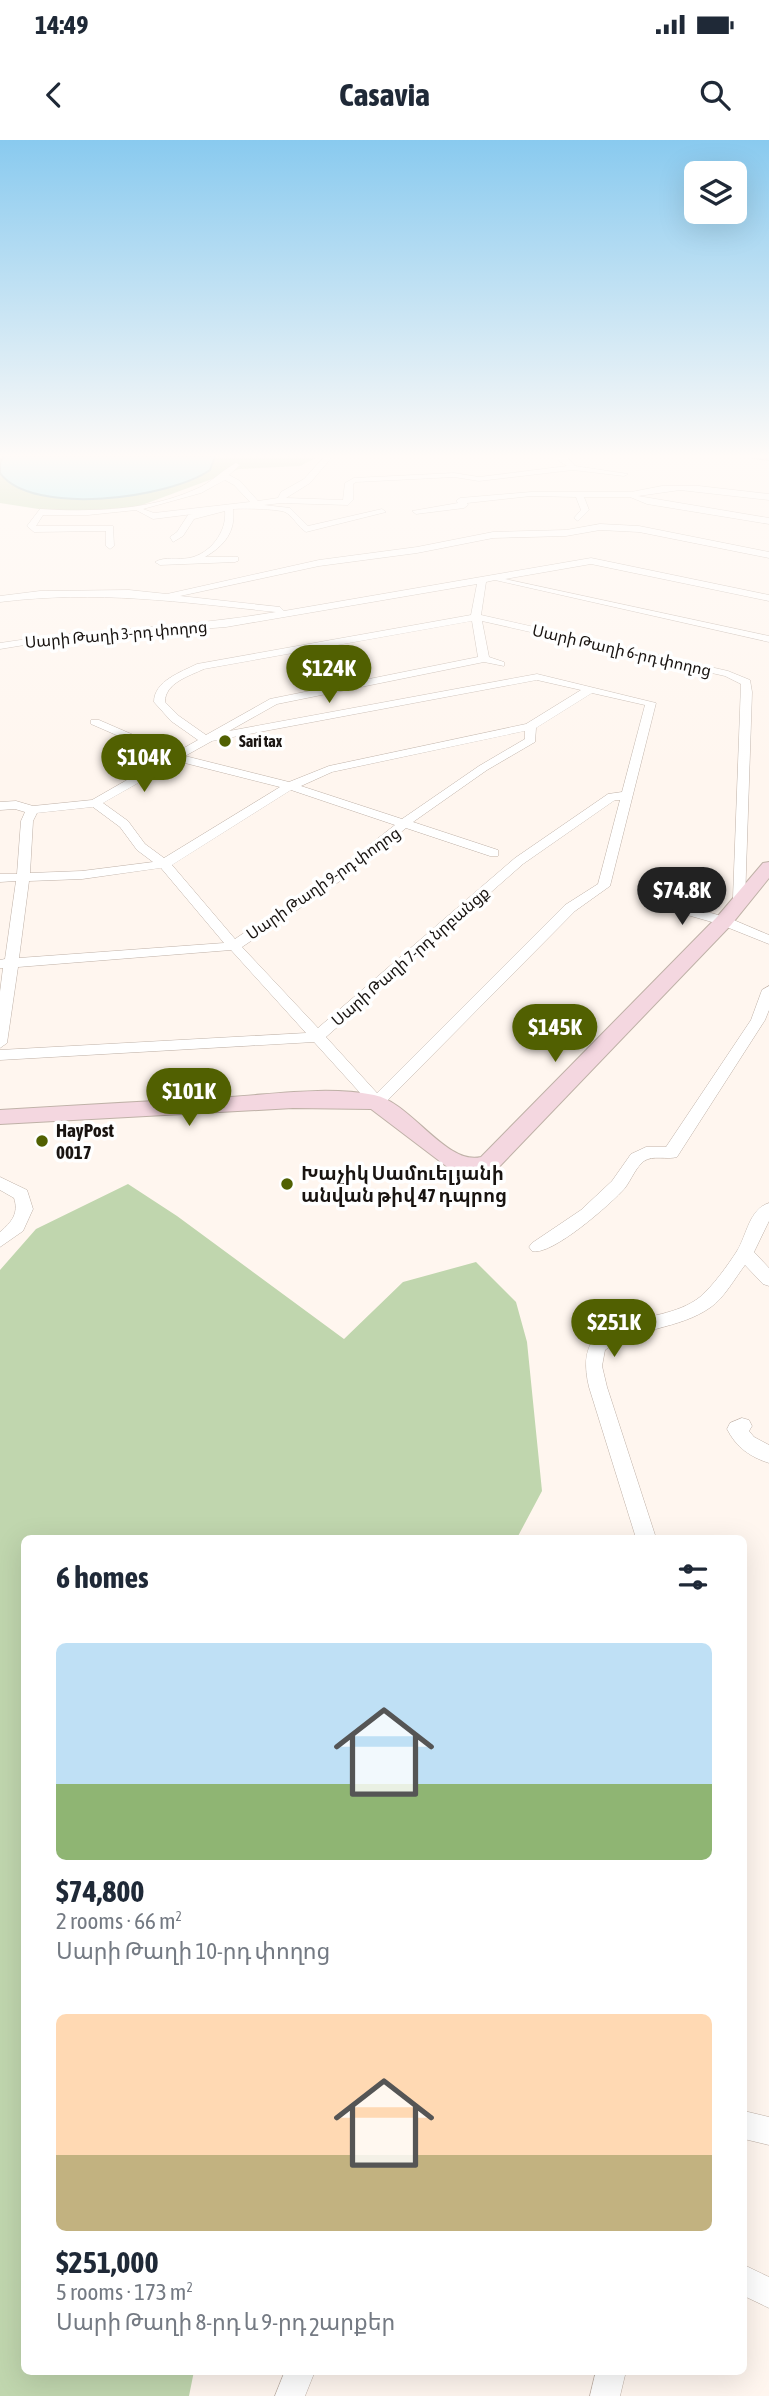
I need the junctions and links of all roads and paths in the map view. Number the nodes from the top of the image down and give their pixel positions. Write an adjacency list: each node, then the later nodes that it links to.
1 (182, 561): 5 (street)
2 (332, 561): 8 (street)
3 (599, 561): 6 (street, Սարի Թաղի 3-րդ փողոց)
4 (602, 561): 9 (street, Սարի Թաղի 3-րդ փողոց)
5 (160, 562)
6 (496, 578): 7 (street, Սարի Թաղի 3-րդ փողոց); 13 (street)
7 (482, 580): 11 (street, Սարի Թաղի 3-րդ փողոց); 12 (street)
8 (172, 595): 10 (street); 11 (street)
9 (769, 598)
10 (0, 599)
11 (290, 612): 14 (street, Սարի Թաղի 3-րդ փողոց)
12 (477, 617): 15 (street); 20 (street, Սարի Թաղի 6-րդ փողոց); 33 (street, Սարի Թաղի 6-րդ փողոց)
13 (769, 639)
14 (0, 646)
15 (484, 659): 16 (street); 20 (street)
16 (500, 664)
17 (589, 690): 19 (street, Սարի Թաղի 9-րդ փողոց); 20 (street); 23 (street)
18 (95, 722): 21 (street)
19 (530, 727): 22 (street); 27 (street, Սարի Թաղի 9-րդ փողոց)
20 (205, 739): 21 (street)
21 (175, 757): 22 (street); 24 (street)
22 (290, 786): 27 (street); 29 (street)
23 (628, 795): 40 (street, Սարի Թաղի 7-րդ նրբանցք); 43 (street)
24 (96, 803): 26 (street); 29 (street)
25 (0, 806): 26 (street)
26 (32, 810): 31 (street)
27 (404, 826): 28 (street); 37 (street, Սարի Թաղի 9-րդ փողոց)
28 (494, 853)
29 (163, 864): 31 (street); 37 (street)
30 (769, 867): 33 (street)
31 (23, 877): 32 (street); 38 (street)
32 (0, 878)
33 (740, 898): 35 (street)
34 (650, 900): 35 (street)
35 (724, 921): 36 (street); 43 (street)
36 (769, 940)
37 (233, 946): 38 (street, Սարի Թաղի 9-րդ փողոց); 40 (street)
38 (5, 964): 41 (street)
39 (769, 990): 48 (street)
40 (317, 1037): 42 (street, Սարի Թաղի 7-րդ նրբանցք); 43 (street)
41 (0, 1043)
42 (0, 1055)
43 (377, 1102): 44 (street)
44 (0, 1117)
45 (0, 1183): 47 (street)
46 (769, 1209): 49 (street)
47 (0, 1241)
48 (538, 1247)
49 (745, 1253): 50 (street); 53 (street)
50 (769, 1279)
51 (742, 1426): 52 (street)
52 (769, 1455)
53 (645, 1535)
54 (747, 2126): 55 (street)
55 (769, 2131)
56 (747, 2282): 57 (street)
57 (769, 2293)
58 (298, 2375): 60 (street)
59 (610, 2375): 61 (street)
60 (290, 2396)
61 (605, 2396)

